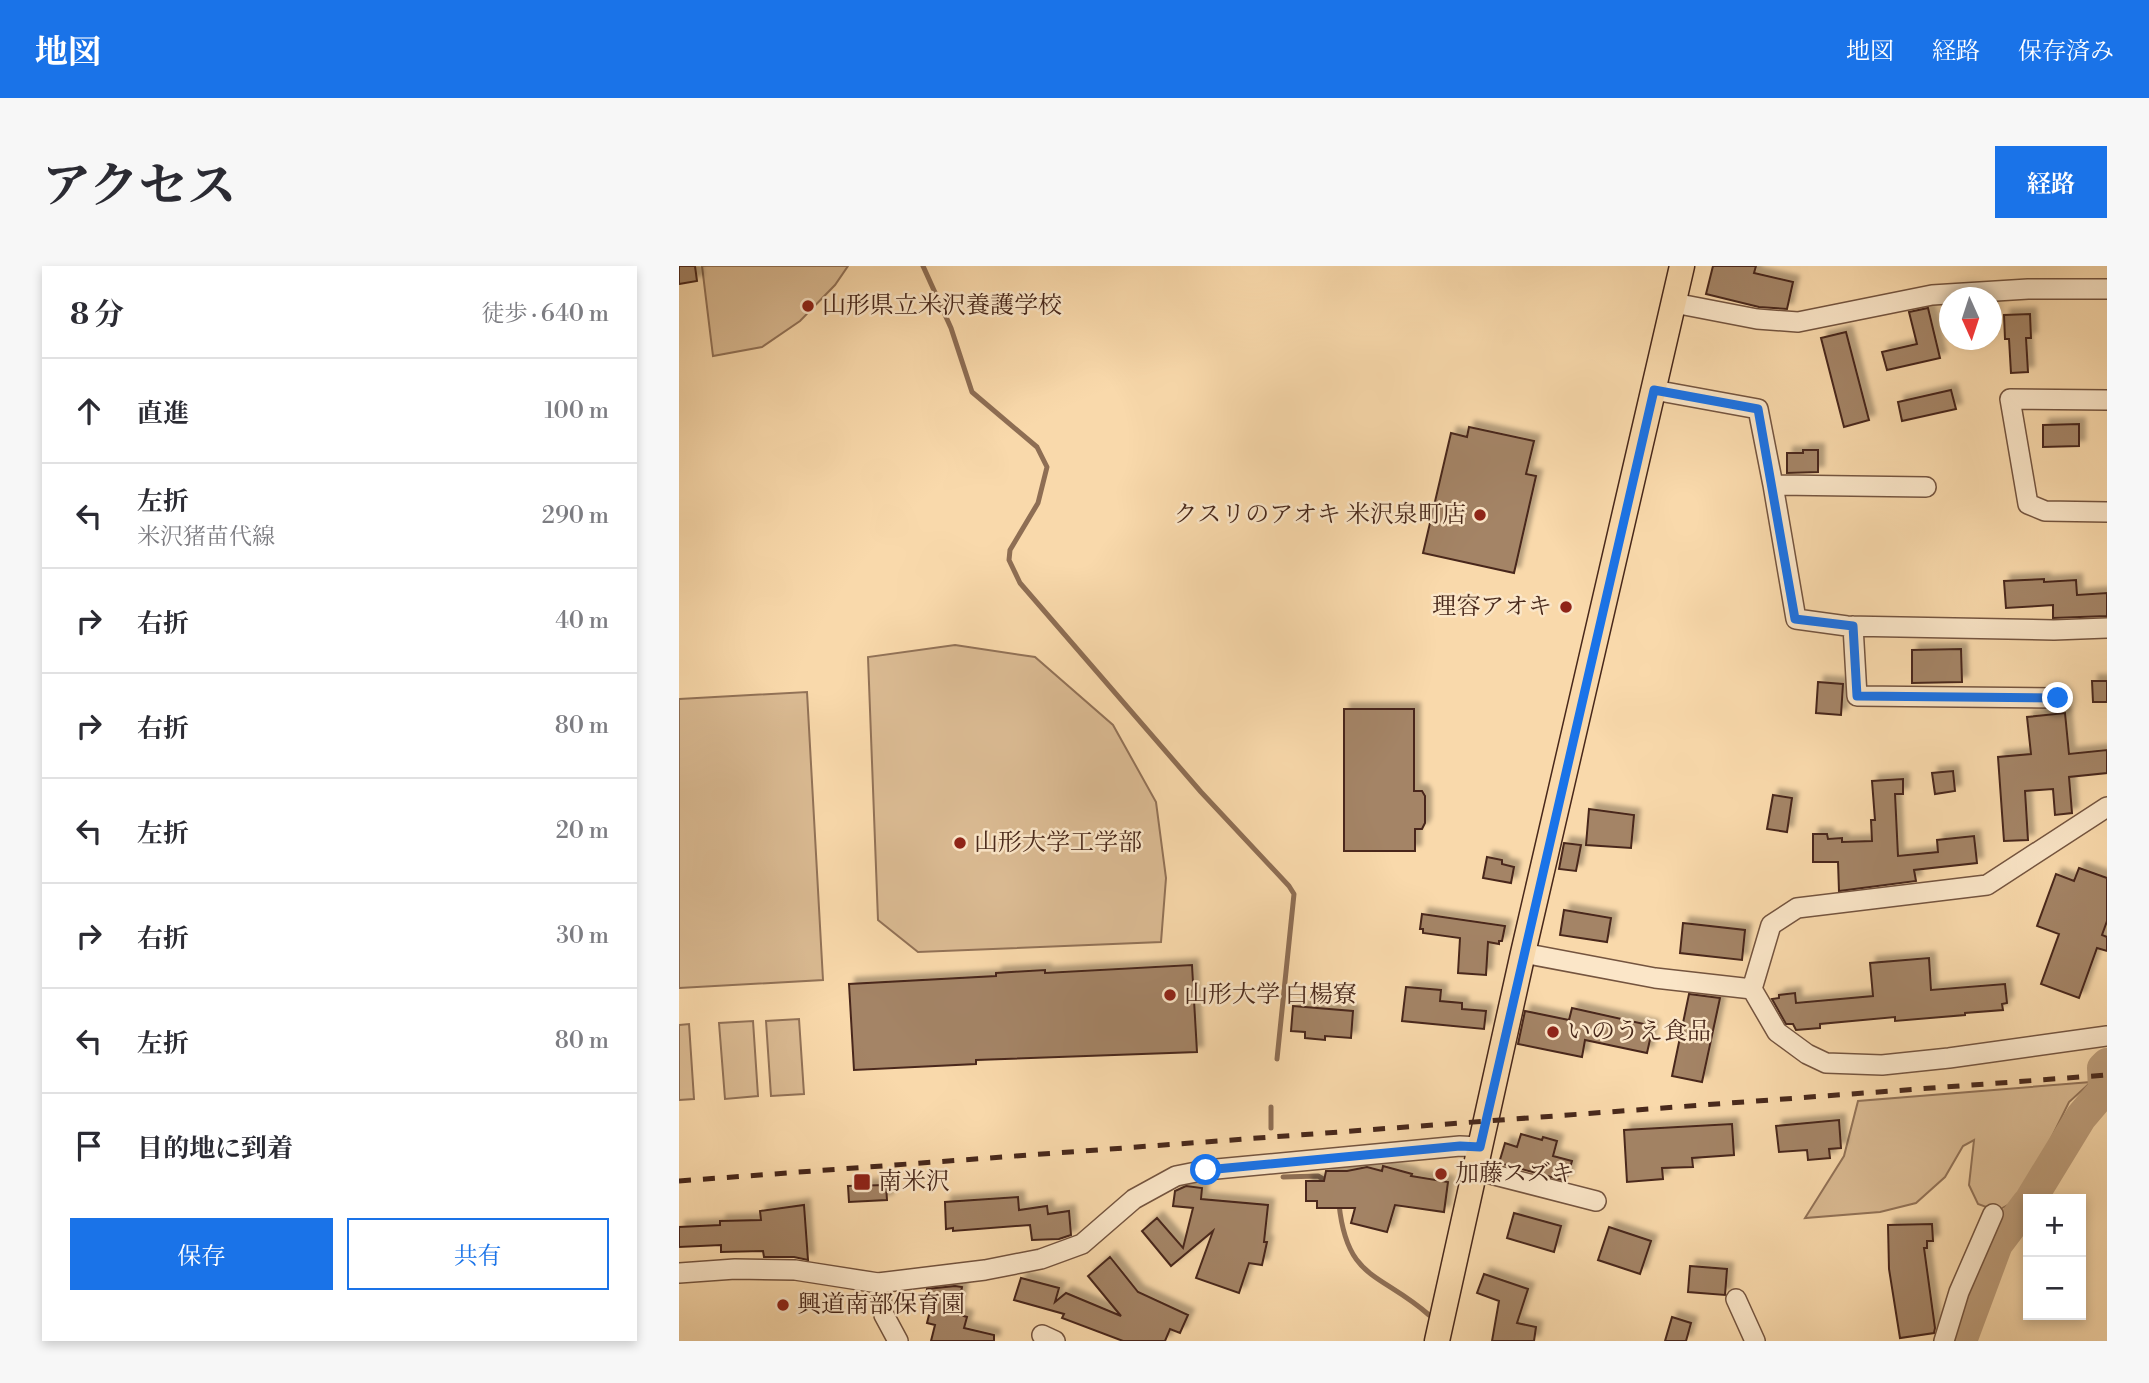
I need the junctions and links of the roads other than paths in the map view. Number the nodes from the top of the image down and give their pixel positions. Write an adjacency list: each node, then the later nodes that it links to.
1 (1682, 266): 3 (main road)
2 (2107, 289): 3 (street)
3 (1674, 303): 4 (main road)
4 (1654, 390): 6 (street); 13 (main road)
5 (2107, 400): 8 (street)
6 (1773, 485): 7 (street); 9 (street)
7 (1926, 486)
8 (2107, 512)
9 (1853, 626): 10 (street); 11 (street)
10 (2107, 628)
11 (2058, 698)
12 (2107, 807): 14 (street)
13 (1523, 953): 14 (street); 16 (main road)
14 (1752, 989): 15 (street)
15 (2105, 1036)
16 (1478, 1158): 17 (street); 20 (street); 23 (main road)
17 (1596, 1201)
18 (1993, 1214): 25 (street)
19 (679, 1273): 20 (street)
20 (878, 1283): 22 (street)
21 (1736, 1299): 24 (street)
22 (898, 1341)
23 (1437, 1341)
24 (1755, 1341)
25 (1944, 1341)

